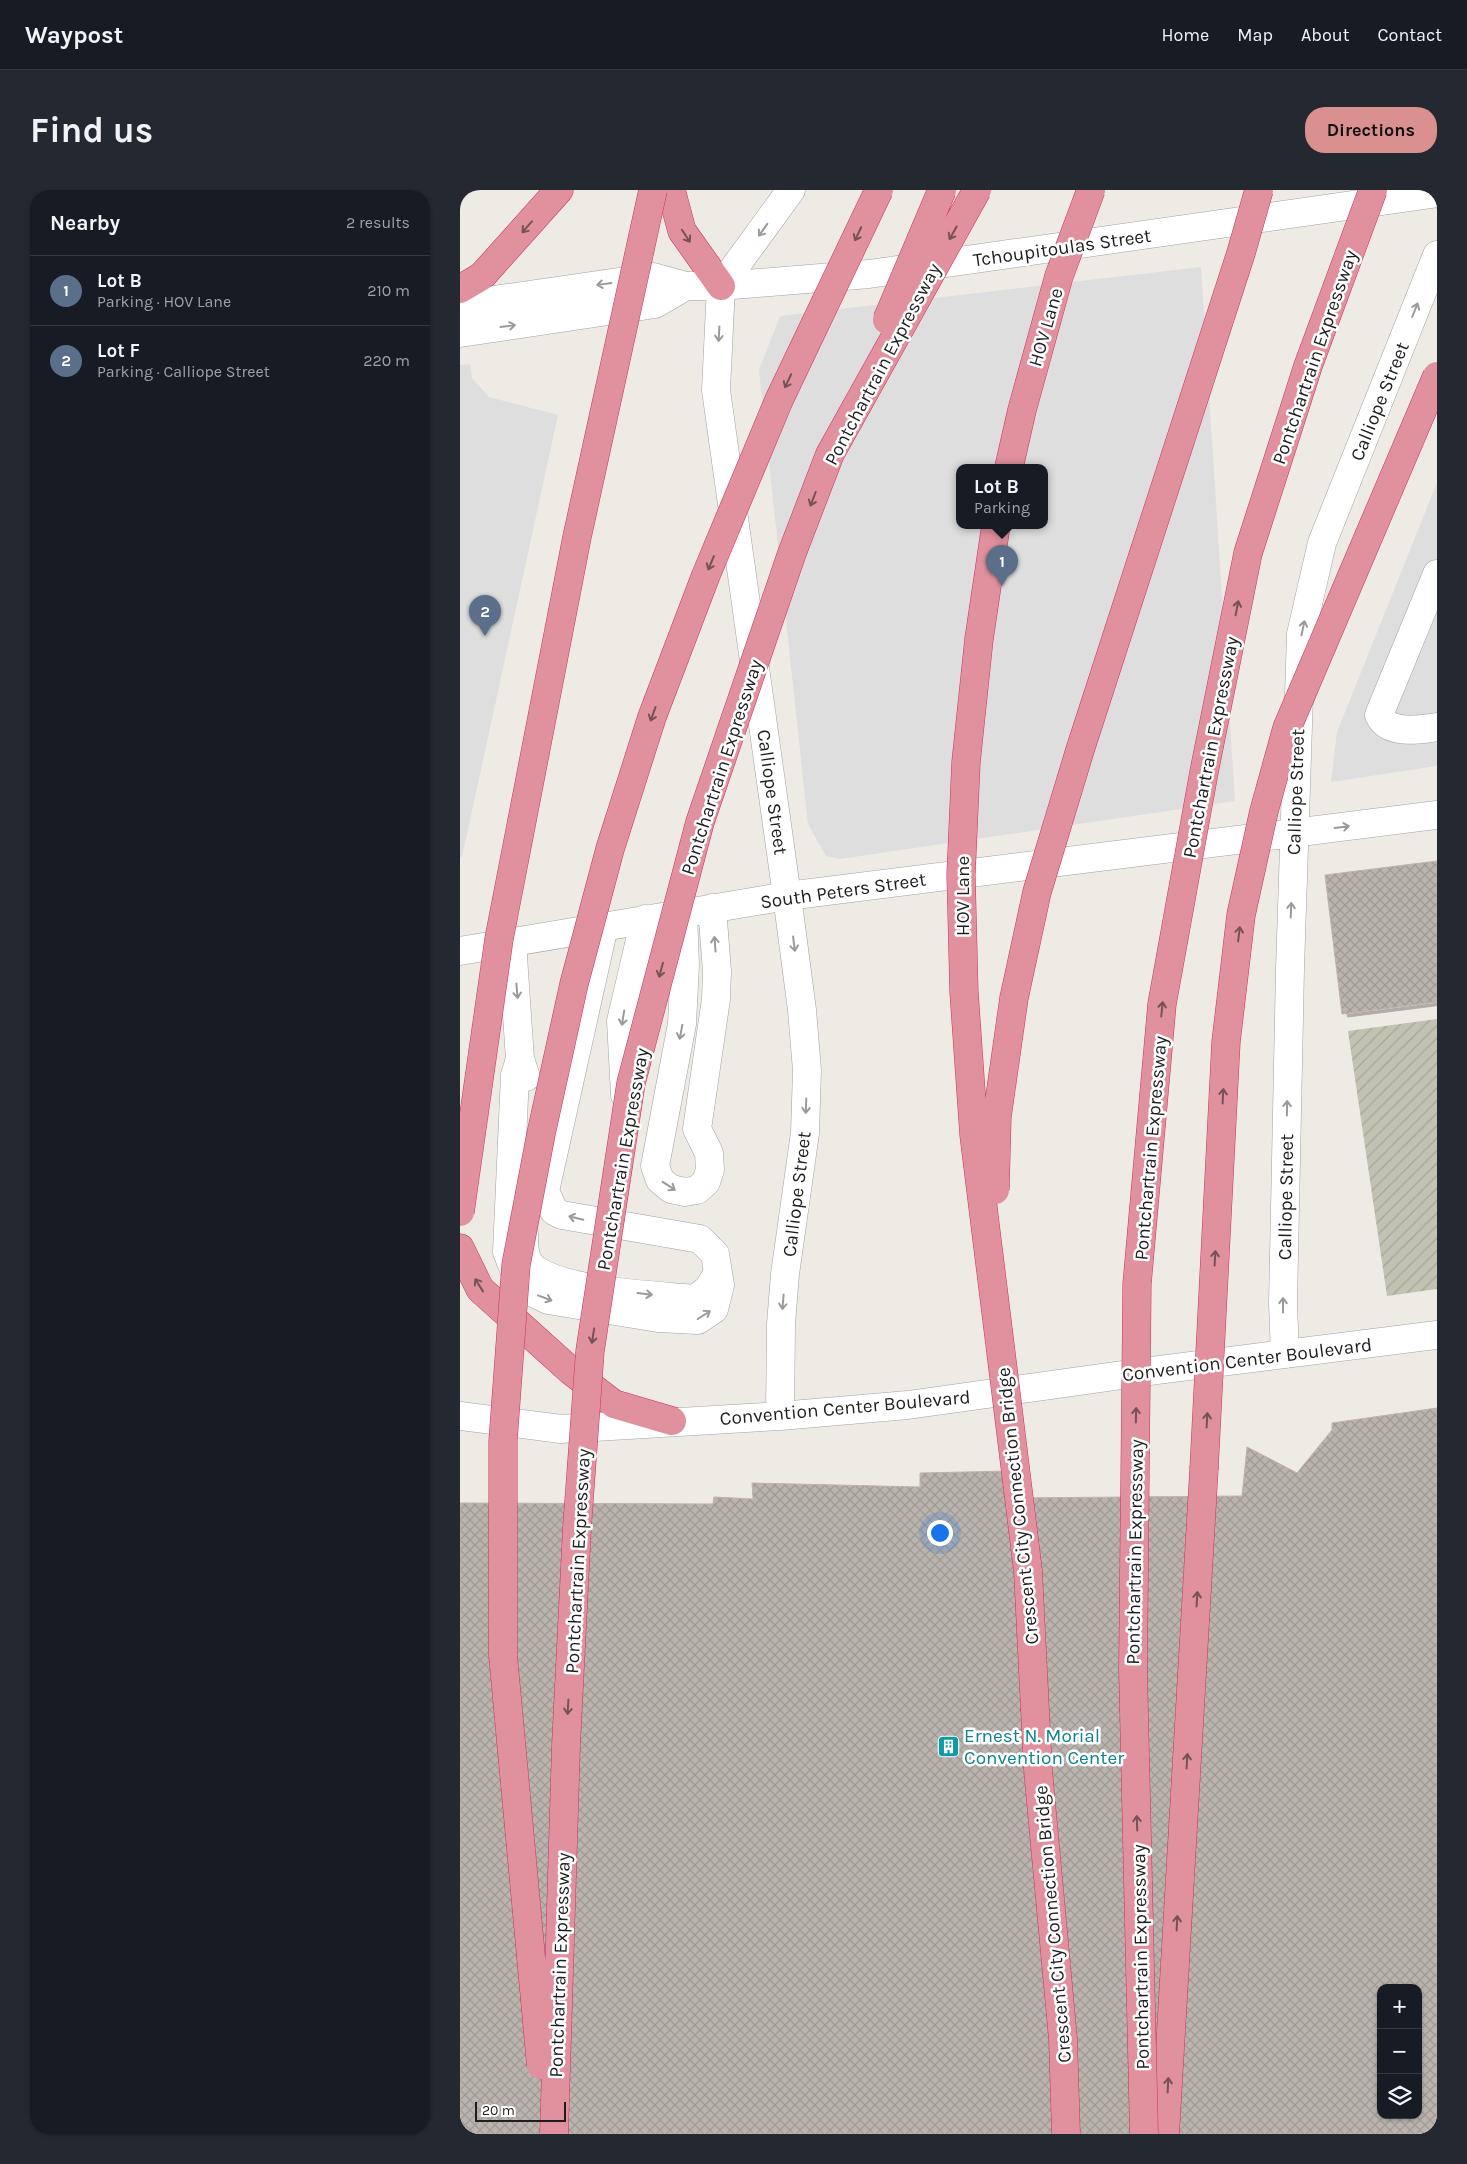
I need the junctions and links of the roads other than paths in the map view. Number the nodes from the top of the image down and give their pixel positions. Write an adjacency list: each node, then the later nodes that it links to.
1 (559, 190): 15 (highway, one-way to 15)
2 (653, 190): 33 (highway, bridge)
3 (671, 190): 14 (highway, one-way to 14)
4 (791, 190): 14 (street, one-way to 14)
5 (879, 190): 42 (highway, one-way to 42, bridge)
6 (942, 190): 19 (highway, bridge)
7 (977, 190): 19 (highway, Pontchartrain Expressway, one-way to 19, bridge)
8 (1091, 190): 20 (highway, HOV Lane, bridge)
9 (1259, 190): 36 (highway, bridge)
10 (1373, 190): 45 (highway, Pontchartrain Expressway, one-way to 10, bridge)
11 (1437, 193): 14 (street, Tchoupitoulas Street)
12 (1437, 255): 25 (street, Calliope Street, one-way to 12)
13 (686, 286): 14 (street, Tchoupitoulas Street); 16 (street, Tchoupitoulas Street, one-way to 16); 17 (street, one-way to 13)
14 (721, 286): 26 (street, Calliope Street, one-way to 26)
15 (460, 289)
16 (460, 305)
17 (460, 333)
18 (1437, 376): 46 (highway, one-way to 18, bridge)
19 (830, 454): 43 (highway, Pontchartrain Expressway, one-way to 43, bridge)
20 (1010, 464)
21 (995, 529): 36 (highway, HOV Lane, bridge)
22 (1437, 574): 23 (street)
23 (1437, 727)
24 (1437, 815): 25 (street, South Peters Street, one-way to 24)
25 (1294, 834): 26 (street, South Peters Street); 38 (street, Calliope Street, one-way to 25)
26 (787, 896): 27 (street, South Peters Street); 40 (street, Calliope Street, one-way to 40)
27 (712, 908): 28 (street, South Peters Street); 28 (street, one-way to 27)
28 (683, 913): 29 (street, South Peters Street)
29 (646, 919): 30 (street, South Peters Street); 34 (street, one-way to 34)
30 (604, 926): 31 (street, South Peters Street); 34 (street, one-way to 30)
31 (512, 942): 32 (street, South Peters Street); 34 (street, one-way to 34)
32 (460, 951)
33 (460, 1212)
34 (618, 1226)
35 (460, 1248): 41 (highway, one-way to 35)
36 (992, 1267): 44 (highway, Crescent City Connection Bridge, bridge)
37 (1437, 1335): 38 (street, Convention Center Boulevard)
38 (1285, 1354): 40 (street, Convention Center Boulevard)
39 (460, 1416): 41 (street, Convention Center Boulevard)
40 (780, 1416): 41 (street, Convention Center Boulevard)
41 (672, 1421)
42 (547, 2134)
43 (554, 2134)
44 (1066, 2134)
45 (1144, 2134)
46 (1165, 2134)

